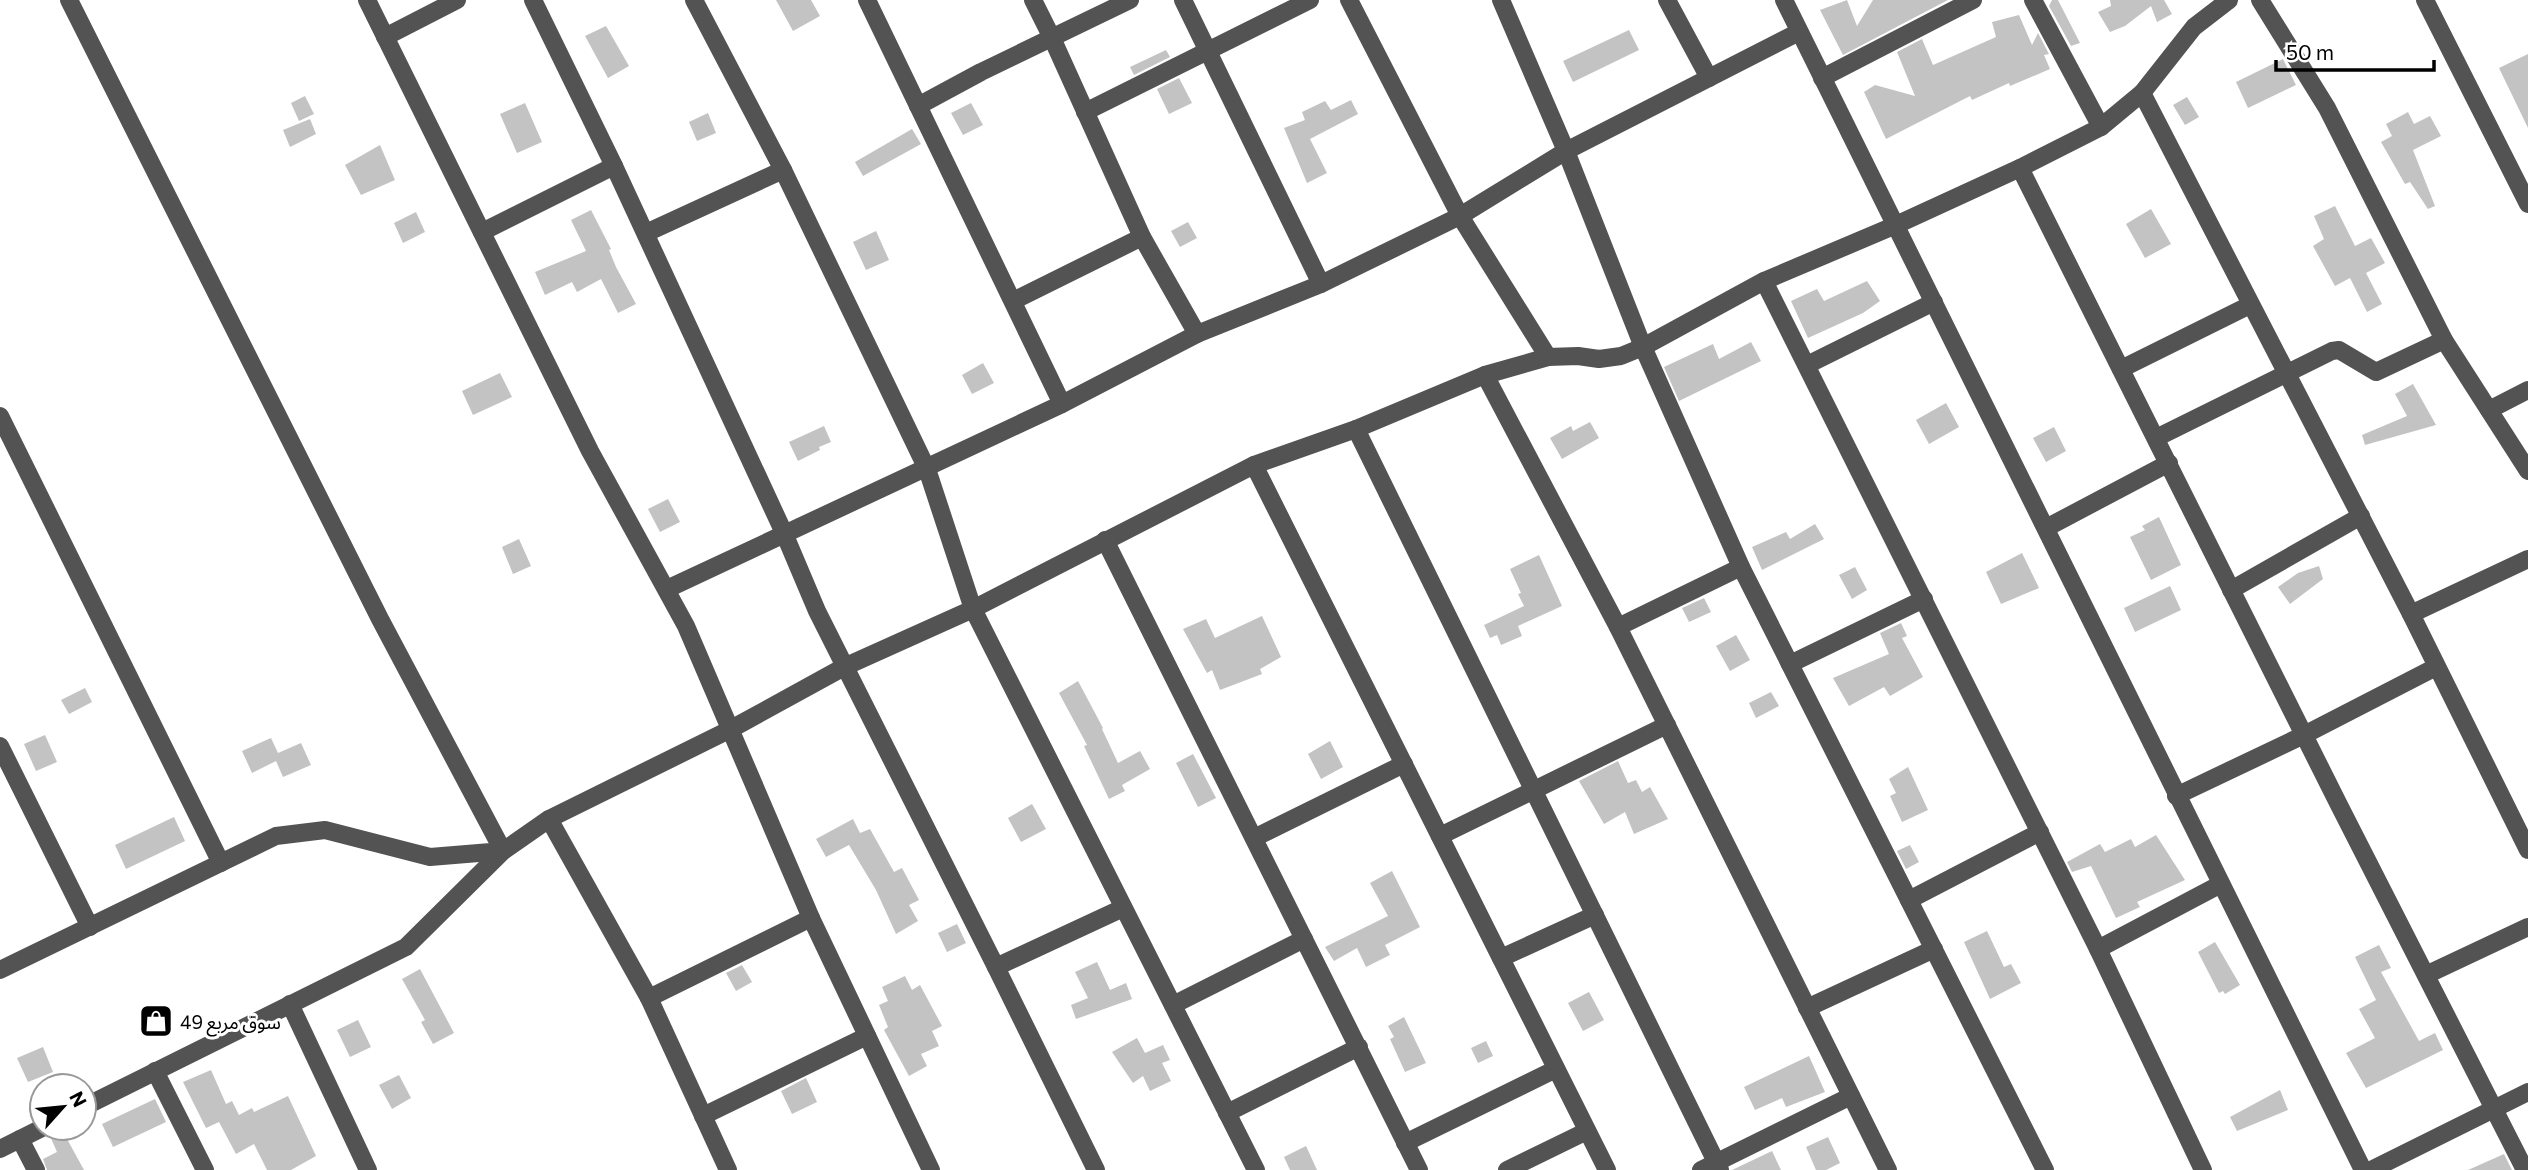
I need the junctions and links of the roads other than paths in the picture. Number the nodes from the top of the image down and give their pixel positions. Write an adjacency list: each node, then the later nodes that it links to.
1 (69, 0): 90 (street)
2 (367, 0): 21 (street)
3 (457, 0): 21 (street)
4 (533, 0): 31 (street)
5 (694, 0): 33 (street)
6 (867, 0): 27 (street)
7 (1033, 0): 22 (street)
8 (1130, 0): 22 (street)
9 (1183, 0): 23 (street)
10 (1310, 0): 23 (street)
11 (1349, 0): 35 (street)
12 (1501, 0): 30 (street)
13 (1667, 0): 24 (street)
14 (1784, 0): 20 (street)
15 (1973, 0): 25 (street)
16 (2033, 0): 29 (street)
17 (2229, 0): 26 (street)
18 (2260, 0): 46 (street)
19 (2425, 0): 34 (street)
20 (1800, 32): 24 (street); 25 (street)
21 (385, 37): 37 (street)
22 (1052, 38): 27 (street); 28 (street)
23 (1208, 52): 28 (street); 41 (street)
24 (1709, 78): 30 (street)
25 (1822, 78): 36 (street)
26 (2141, 93): 29 (street); 44 (street)
27 (918, 106): 42 (street)
28 (1085, 112): 39 (street)
29 (2101, 127): 32 (street)
30 (1566, 151): 35 (street); 47 (street)
31 (614, 166): 37 (street); 38 (street)
32 (2020, 168): 36 (street); 50 (street)
33 (783, 170): 38 (street); 61 (street)
34 (2528, 204)
35 (1460, 216): 41 (street); 48 (street)
36 (1896, 225): 40 (street); 43 (street)
37 (482, 232): 69 (street)
38 (646, 233): 65 (street)
39 (1142, 237): 42 (street); 45 (street)
40 (1764, 281): 47 (street); 49 (street)
41 (1321, 284): 45 (street)
42 (1013, 301): 54 (street)
43 (1934, 302): 49 (street); 64 (street)
44 (2250, 305): 50 (street); 51 (street)
45 (1197, 334): 54 (street)
46 (2444, 340): 51 (street); 55 (street)
47 (1643, 347): 48 (street); 68 (street)
48 (1548, 357): 52 (street)
49 (1807, 365): 71 (street)
50 (2122, 369): 58 (street)
51 (2284, 373): 58 (street); 63 (street)
52 (1485, 375): 57 (street); 74 (street)
53 (2528, 390): 55 (street)
54 (1062, 404): 61 (street)
55 (2489, 410): 62 (street)
56 (0, 416): 91 (street)
57 (1356, 429): 60 (street); 83 (street)
58 (2156, 438): 59 (street)
59 (2169, 463): 64 (street); 70 (street)
60 (1254, 466): 66 (street); 82 (street)
61 (926, 469): 65 (street); 72 (street)
62 (2528, 471)
63 (2361, 516): 70 (street); 73 (street)
64 (2046, 528): 84 (street)
65 (784, 533): 69 (street); 76 (street)
66 (1105, 540): 72 (street); 88 (street)
67 (2528, 559): 73 (street)
68 (1741, 567): 74 (street); 75 (street)
69 (667, 589): 79 (street)
70 (2231, 590): 80 (street)
71 (1924, 599): 75 (street); 86 (street)
72 (973, 609): 76 (street); 94 (street)
73 (2411, 614): 77 (street)
74 (1618, 627): 78 (street)
75 (1790, 664): 93 (street)
76 (844, 667): 79 (street); 103 (street)
77 (2436, 667): 80 (street); 89 (street)
78 (1667, 725): 83 (street); 109 (street)
79 (731, 729): 85 (street); 96 (street)
80 (2304, 735): 84 (street); 105 (street)
81 (0, 746): 97 (street)
82 (1404, 764): 87 (street); 88 (street)
83 (1533, 789): 87 (street); 95 (street)
84 (2176, 796): 92 (street)
85 (549, 819): 90 (street); 106 (street)
86 (2040, 832): 93 (street); 100 (street)
87 (1440, 836): 102 (street)
88 (1254, 838): 99 (street)
89 (2528, 850)
90 (503, 851): 91 (street); 107 (street)
91 (221, 863): 97 (street)
92 (2221, 884): 100 (street); 139 (street)
93 (1909, 900): 101 (street)
94 (1123, 908): 103 (street); 108 (street)
95 (1595, 915): 102 (street); 125 (street)
96 (811, 918): 106 (street); 110 (street)
97 (90, 927): 104 (street)
98 (2528, 927): 105 (street)
99 (1304, 939): 108 (street); 111 (street)
100 (2098, 948): 138 (street)
101 (1934, 949): 109 (street); 137 (street)
102 (1501, 958): 112 (street)
103 (996, 967): 131 (street)
104 (0, 970)
105 (2426, 975): 117 (street)
106 (649, 998): 119 (street)
107 (290, 1004): 113 (street); 128 (street)
108 (1173, 1005): 118 (street)
109 (1807, 1009): 115 (street)
110 (867, 1036): 119 (street); 130 (street)
111 (1359, 1047): 118 (street); 123 (street)
112 (1556, 1069): 120 (street); 123 (street)
113 (155, 1071): 116 (street); 127 (street)
114 (2528, 1092): 117 (street)
115 (1851, 1096): 125 (street); 136 (street)
116 (98, 1100)
117 (2494, 1109): 140 (street); 141 (street)
118 (1227, 1113): 132 (street)
119 (703, 1116): 129 (street)
120 (1587, 1131): 134 (street); 135 (street)
121 (28, 1135): 122 (street)
122 (20, 1139): 124 (street); 126 (street)
123 (1405, 1143): 133 (street)
124 (0, 1149)
125 (1712, 1168)
126 (36, 1170)
127 (205, 1170)
128 (368, 1170)
129 (728, 1170)
130 (931, 1170)
131 (1096, 1170)
132 (1256, 1170)
133 (1419, 1170)
134 (1507, 1170)
135 (1607, 1170)
136 (1888, 1170)
137 (2045, 1170)
138 (2203, 1170)
139 (2362, 1170)
140 (2371, 1170)
141 (2525, 1170)

